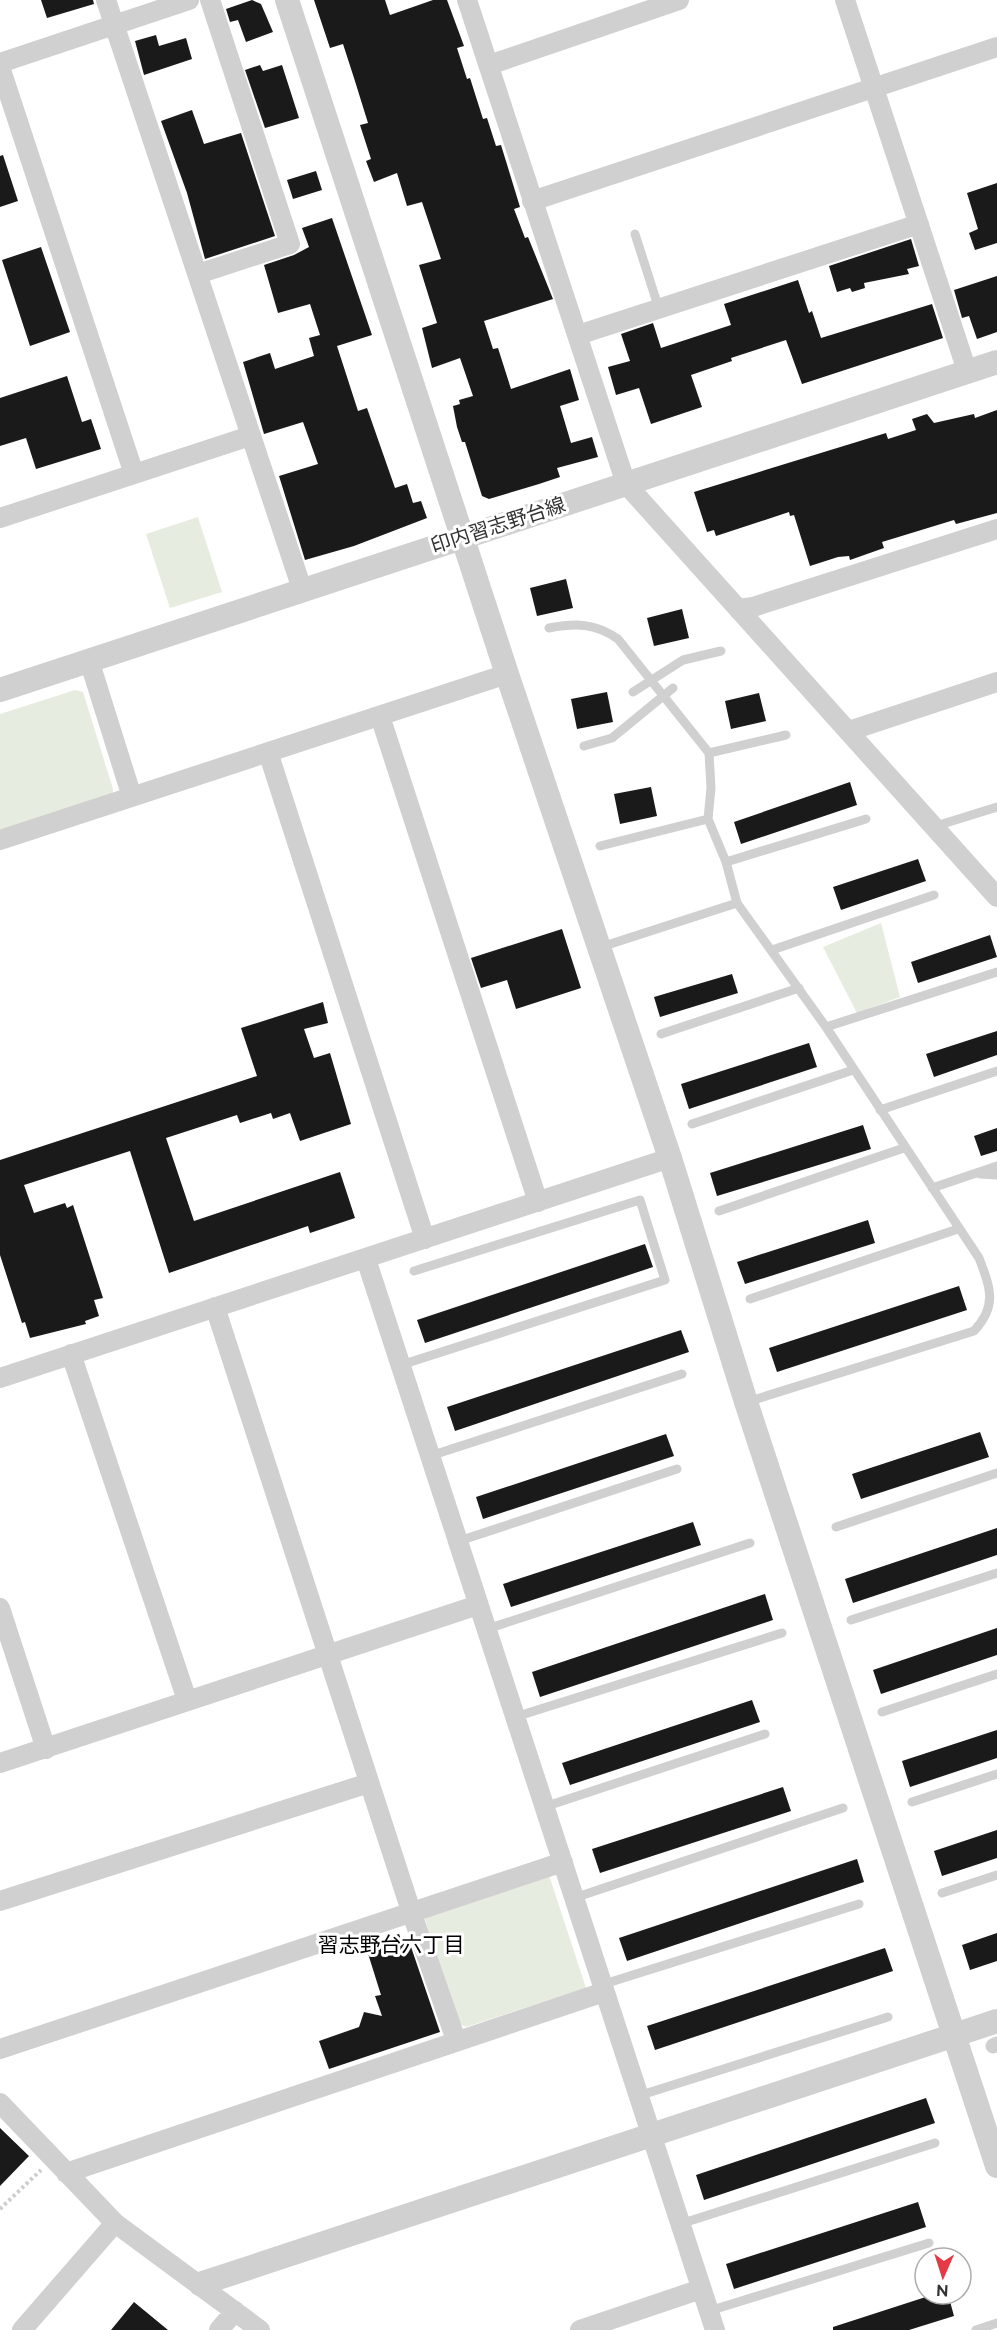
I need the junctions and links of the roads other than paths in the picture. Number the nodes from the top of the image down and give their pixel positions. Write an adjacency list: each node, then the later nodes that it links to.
1 (106, 0): 8 (street)
2 (189, 0): 8 (street)
3 (210, 0): 16 (street)
4 (287, 0): 26 (street)
5 (468, 0): 11 (street)
6 (679, 0): 11 (street)
7 (845, 0): 12 (street)
8 (115, 26): 10 (street); 16 (street)
9 (997, 47): 12 (street)
10 (0, 65): 22 (street)
11 (489, 65): 13 (street)
12 (874, 87): 13 (street); 14 (street)
13 (532, 201): 18 (street)
14 (919, 224): 17 (street); 20 (street)
15 (635, 234): 17 (lane)
16 (198, 274): 21 (street)
17 (659, 309): 18 (street)
18 (578, 335): 23 (street)
19 (997, 362): 20 (street, 印内習志野台線)
20 (967, 371): 23 (street, 印内習志野台線)
21 (250, 436): 22 (street); 27 (street)
22 (134, 474): 24 (street)
23 (626, 484): 26 (street, 印内習志野台線); 28 (street)
24 (0, 518)
25 (997, 529): 28 (street)
26 (462, 537): 27 (street, 印内習志野台線); 32 (street)
27 (303, 592): 31 (street, 印内習志野台線)
28 (738, 609): 40 (street)
29 (549, 628): 33 (lane)
30 (721, 651): 33 (lane)
31 (89, 660): 36 (street, 印内習志野台線); 45 (street)
32 (507, 674): 39 (street); 56 (street)
33 (652, 680): 37 (lane); 38 (lane)
34 (997, 682): 40 (street)
35 (673, 688): 38 (lane)
36 (0, 690)
37 (633, 692)
38 (665, 695): 42 (lane); 44 (lane)
39 (380, 716): 43 (street); 72 (street)
40 (849, 731): 49 (street)
41 (786, 735): 44 (lane)
42 (584, 746)
43 (267, 752): 45 (street); 75 (street)
44 (709, 753): 47 (lane)
45 (132, 796): 50 (street)
46 (997, 807): 49 (lane)
47 (708, 819): 51 (lane); 52 (lane)
48 (866, 819): 52 (lane)
49 (936, 826): 54 (street)
50 (0, 840)
51 (600, 846)
52 (726, 862): 55 (lane)
53 (934, 895): 57 (lane)
54 (997, 897)
55 (738, 903): 56 (lane); 57 (lane)
56 (598, 948): 67 (street)
57 (772, 951): 59 (lane)
58 (997, 972): 60 (lane)
59 (799, 988): 60 (lane); 61 (lane)
60 (826, 1027): 62 (lane)
61 (661, 1034)
62 (853, 1070): 64 (lane); 65 (lane)
63 (997, 1071): 64 (lane)
64 (880, 1110): 66 (lane)
65 (692, 1124)
66 (904, 1148): 71 (lane); 73 (lane)
67 (670, 1158): 72 (street); 84 (street)
68 (997, 1166): 69 (lane)
69 (975, 1174): 70 (lane); 71 (lane)
70 (997, 1175)
71 (932, 1188): 74 (lane)
72 (538, 1202): 75 (street)
73 (719, 1211)
74 (958, 1229): 78 (lane); 84 (lane)
75 (425, 1239): 76 (street)
76 (366, 1259): 79 (street); 81 (street)
77 (414, 1271): 81 (lane)
78 (750, 1299)
79 (215, 1307): 80 (street); 97 (street)
80 (71, 1354): 83 (street); 99 (street)
81 (401, 1365): 85 (street)
82 (682, 1374): 85 (lane)
83 (0, 1378)
84 (746, 1402): 120 (street)
85 (430, 1456): 89 (street)
86 (677, 1469): 89 (lane)
87 (997, 1473): 88 (lane)
88 (836, 1527)
89 (459, 1540): 92 (street)
90 (750, 1543): 95 (lane)
91 (997, 1573): 94 (lane)
92 (478, 1605): 95 (street); 97 (street)
93 (0, 1608): 103 (street)
94 (851, 1620)
95 (487, 1629): 101 (street)
96 (782, 1633): 101 (lane)
97 (328, 1654): 99 (street); 106 (street)
98 (997, 1674): 100 (lane)
99 (187, 1700): 103 (street)
100 (882, 1712)
101 (515, 1718): 108 (street)
102 (765, 1734): 108 (lane)
103 (46, 1749): 104 (street)
104 (0, 1763)
105 (997, 1774): 107 (lane)
106 (369, 1783): 114 (street); 116 (street)
107 (912, 1802)
108 (544, 1807): 110 (street)
109 (843, 1809): 113 (lane)
110 (563, 1862): 113 (street); 116 (street)
111 (997, 1875): 112 (lane)
112 (942, 1893)
113 (574, 1898): 117 (street)
114 (0, 1901)
115 (859, 1904): 117 (lane)
116 (411, 1911): 121 (street); 122 (street)
117 (603, 1988): 121 (street); 123 (street)
118 (888, 2017): 123 (lane)
119 (997, 2021): 120 (street)
120 (955, 2035): 125 (street); 127 (street)
121 (456, 2040): 128 (street)
122 (0, 2049)
123 (638, 2096): 125 (street)
124 (0, 2103): 128 (street)
125 (651, 2134): 130 (street); 132 (street)
126 (935, 2143): 130 (lane)
127 (997, 2166)
128 (66, 2174): 129 (street)
129 (115, 2223): 132 (street); 137 (street)
130 (680, 2224): 133 (street)
131 (929, 2243): 135 (lane)
132 (200, 2284): 134 (street)
133 (701, 2289): 135 (street); 140 (street)
134 (236, 2311): 138 (street); 139 (street)
135 (712, 2321)
136 (997, 2324): 141 (lane)
137 (18, 2327)
138 (219, 2330)
139 (260, 2330)
140 (580, 2330)
141 (976, 2330)

